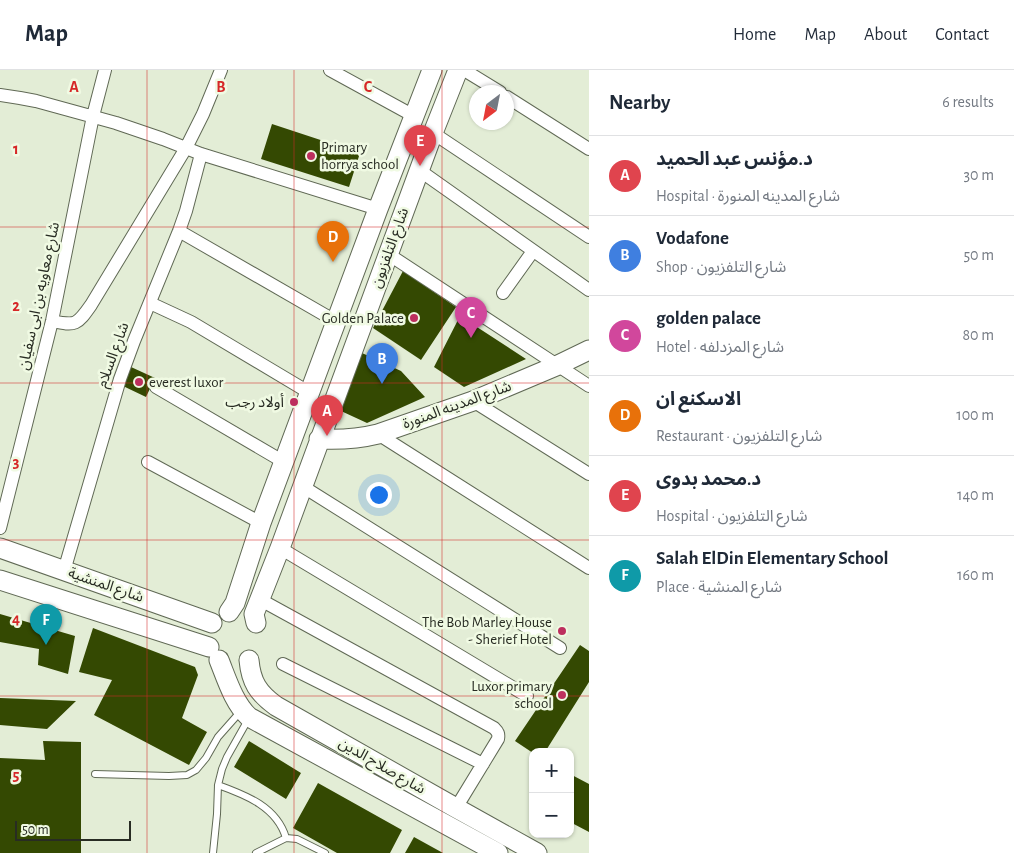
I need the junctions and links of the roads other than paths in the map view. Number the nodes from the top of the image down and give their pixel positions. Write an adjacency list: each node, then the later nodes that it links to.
1 (105, 70): 10 (street, شارع معاويه بن ابى سفيان)
2 (221, 70): 13 (street)
3 (330, 70): 11 (street)
4 (432, 70): 11 (main road, شارع التلفزيون)
5 (458, 70): 12 (main road, شارع التلفزيون)
6 (464, 70): 7 (street)
7 (489, 85)
8 (0, 96): 10 (street)
9 (514, 102): 14 (street)
10 (92, 116): 13 (street); 25 (street, شارع معاويه بن ابى سفيان)
11 (414, 116): 17 (main road, شارع التلفزيون)
12 (432, 133): 16 (main road, شارع التلفزيون); 19 (street)
13 (186, 148): 15 (street); 25 (street)
14 (589, 149)
15 (201, 154): 17 (street); 18 (street, شارع السلام)
16 (419, 170): 20 (street); 21 (main road, شارع التلفزيون)
17 (378, 209): 26 (main road, شارع التلفزيون)
18 (179, 231): 24 (street, شارع السلام); 26 (street)
19 (589, 236)
20 (533, 251): 22 (street); 23 (street)
21 (388, 254): 28 (street); 34 (main road, شارع التلفزيون)
22 (589, 290)
23 (503, 293)
24 (150, 303): 31 (street); 44 (street, شارع السلام)
25 (52, 321): 40 (street, شارع معاويه بن ابى سفيان)
26 (337, 322): 31 (main road, شارع التلفزيون)
27 (589, 350): 28 (main road, شارع المدينه المنورة)
28 (556, 366): 29 (street); 32 (main road, شارع المدينه المنورة)
29 (589, 386)
30 (156, 387): 36 (street)
31 (310, 392): 36 (main road, شارع التلفزيون)
32 (473, 401): 33 (main road, شارع المدينه المنورة); 37 (street)
33 (378, 434): 34 (main road, شارع المدينه المنورة); 43 (street)
34 (319, 439): 38 (main road, شارع التلفزيون)
35 (148, 462): 39 (street)
36 (284, 462): 39 (main road, شارع التلفزيون)
37 (589, 474)
38 (302, 486): 42 (main road, شارع التلفزيون); 50 (street)
39 (261, 523): 47 (main road, شارع التلفزيون)
40 (0, 528)
41 (0, 548): 44 (main road, شارع المنشية)
42 (280, 548): 46 (main road, شارع التلفزيون); 53 (street)
43 (589, 568)
44 (64, 571): 48 (main road, شارع المنشية)
45 (0, 580): 51 (main road, شارع المنشية)
46 (259, 599): 49 (main road, شارع التلفزيون); 55 (street)
47 (229, 612): 48 (main road); 49 (main road)
48 (212, 623): 51 (main road)
49 (255, 642): 51 (main road, شارع المنشية); 58 (main road, شارع صلاح الدين)
50 (560, 648)
51 (214, 654): 54 (main road)
52 (283, 664): 55 (street)
53 (527, 696)
54 (245, 713): 56 (lane); 57 (lane); 63 (main road, شارع صلاح الدين)
55 (483, 764): 58 (street)
56 (95, 774)
57 (218, 785): 59 (lane); 60 (lane)
58 (456, 808): 64 (main road, شارع صلاح الدين)
59 (286, 838): 61 (lane); 62 (lane)
60 (213, 853)
61 (256, 853)
62 (325, 853)
63 (498, 853)
64 (537, 853)

